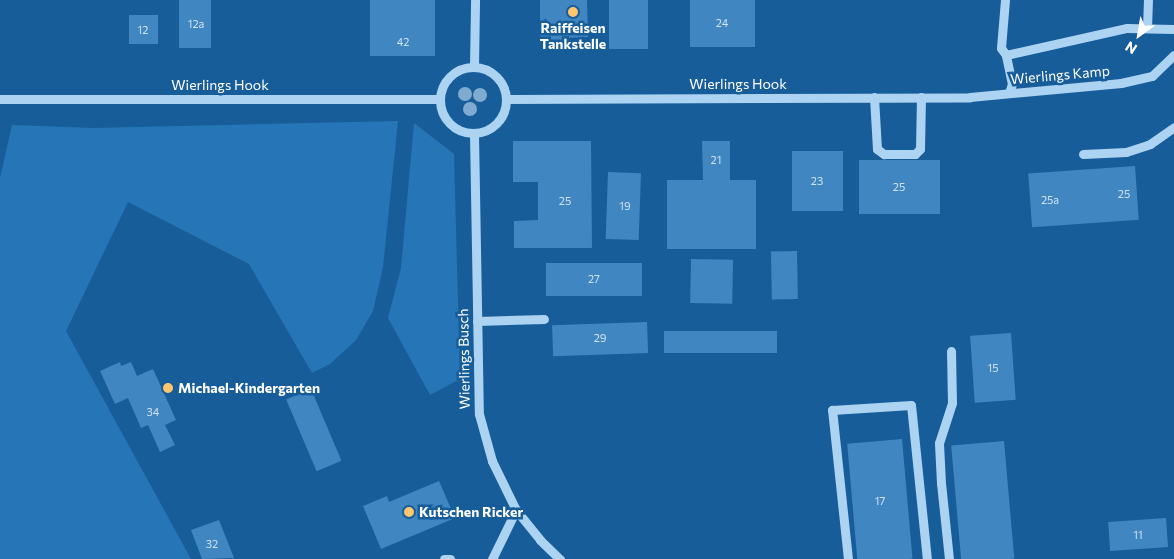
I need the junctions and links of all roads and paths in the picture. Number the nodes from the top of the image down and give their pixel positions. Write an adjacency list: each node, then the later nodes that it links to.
1 (475, 0): 8 (street)
2 (1004, 0): 6 (street)
3 (1148, 0): 4 (street)
4 (1148, 28): 5 (street); 6 (street)
5 (1174, 29)
6 (1006, 55): 9 (street)
7 (1174, 58): 9 (street, Wierlings Kamp)
8 (474, 67): 14 (street); 15 (street)
9 (1010, 93): 12 (street, Wierlings Kamp)
10 (874, 97): 11 (street, Wierlings Hook); 11 (street); 15 (street, Wierlings Hook)
11 (921, 97): 12 (street, Wierlings Hook)
12 (970, 97)
13 (0, 99): 14 (street, Wierlings Hook)
14 (440, 99): 17 (street)
15 (506, 99): 17 (street)
16 (1174, 127): 18 (street)
17 (474, 134): 20 (street, Wierlings Busch)
18 (1083, 154)
19 (544, 318): 20 (street)
20 (477, 321): 22 (street, Wierlings Busch)
21 (951, 351): 29 (street)
22 (516, 510): 25 (street); 26 (street, Wierlings Busch)
23 (444, 559): 24 (street)
24 (450, 559)
25 (492, 559)
26 (560, 559)
27 (848, 559): 28 (street)
28 (926, 559)
29 (950, 559)

